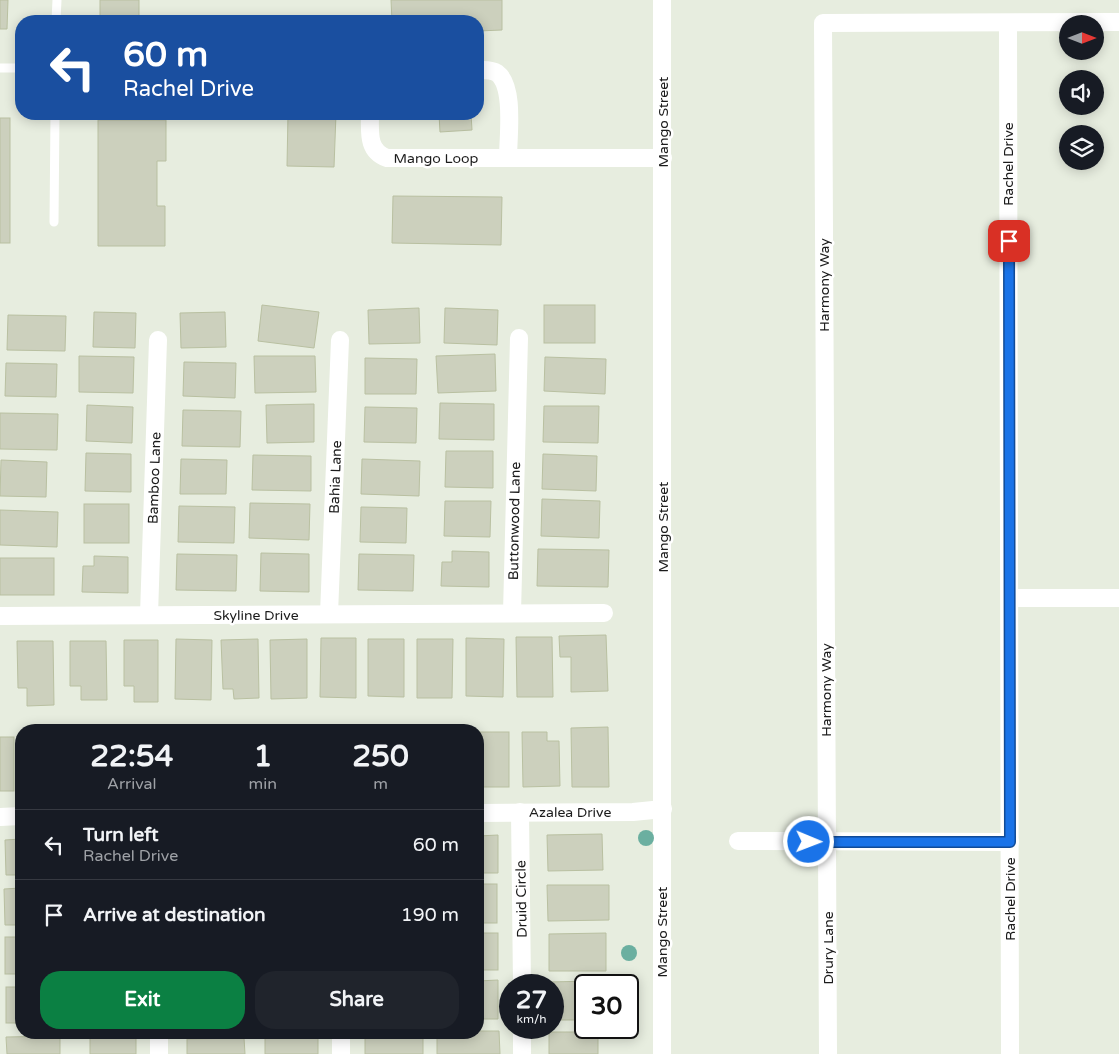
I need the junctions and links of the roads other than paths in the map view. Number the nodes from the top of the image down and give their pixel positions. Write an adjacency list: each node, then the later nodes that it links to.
1 (57, 0): 3 (lane)
2 (662, 0): 12 (street, Mango Street)
3 (56, 15)
4 (1119, 22): 5 (street, Harmony Way)
5 (1008, 23): 17 (street, Rachel Drive); 31 (street, Harmony Way)
6 (0, 68): 7 (lane)
7 (15, 68)
8 (484, 70): 11 (street)
9 (55, 120): 13 (lane)
10 (370, 120): 11 (street, Mango Loop)
11 (508, 158): 12 (street, Mango Loop)
12 (663, 158): 24 (street, Mango Street)
13 (54, 222)
14 (519, 338): 19 (street, Buttonwood Lane)
15 (158, 340): 22 (street, Bamboo Lane)
16 (340, 340): 21 (street, Bahia Lane)
17 (1010, 598): 18 (street); 30 (street, Rachel Drive)
18 (1119, 598)
19 (512, 613): 20 (street); 21 (street, Skyline Drive)
20 (604, 613)
21 (329, 614): 22 (street, Skyline Drive)
22 (149, 615): 23 (street, Skyline Drive)
23 (0, 616)
24 (663, 809): 25 (street, Azalea Drive); 39 (street, Mango Street)
25 (520, 812): 26 (street, Azalea Drive); 32 (street, Druid Circle)
26 (484, 813)
27 (15, 816): 28 (street)
28 (0, 817)
29 (738, 841): 31 (street)
30 (1010, 842): 31 (street); 41 (street, Rachel Drive)
31 (827, 843): 40 (street, Drury Lane)
32 (522, 974)
33 (159, 1039): 36 (street)
34 (341, 1039): 37 (street)
35 (522, 1039): 38 (street)
36 (159, 1054)
37 (341, 1054)
38 (522, 1054)
39 (662, 1054)
40 (828, 1054)
41 (1010, 1054)

